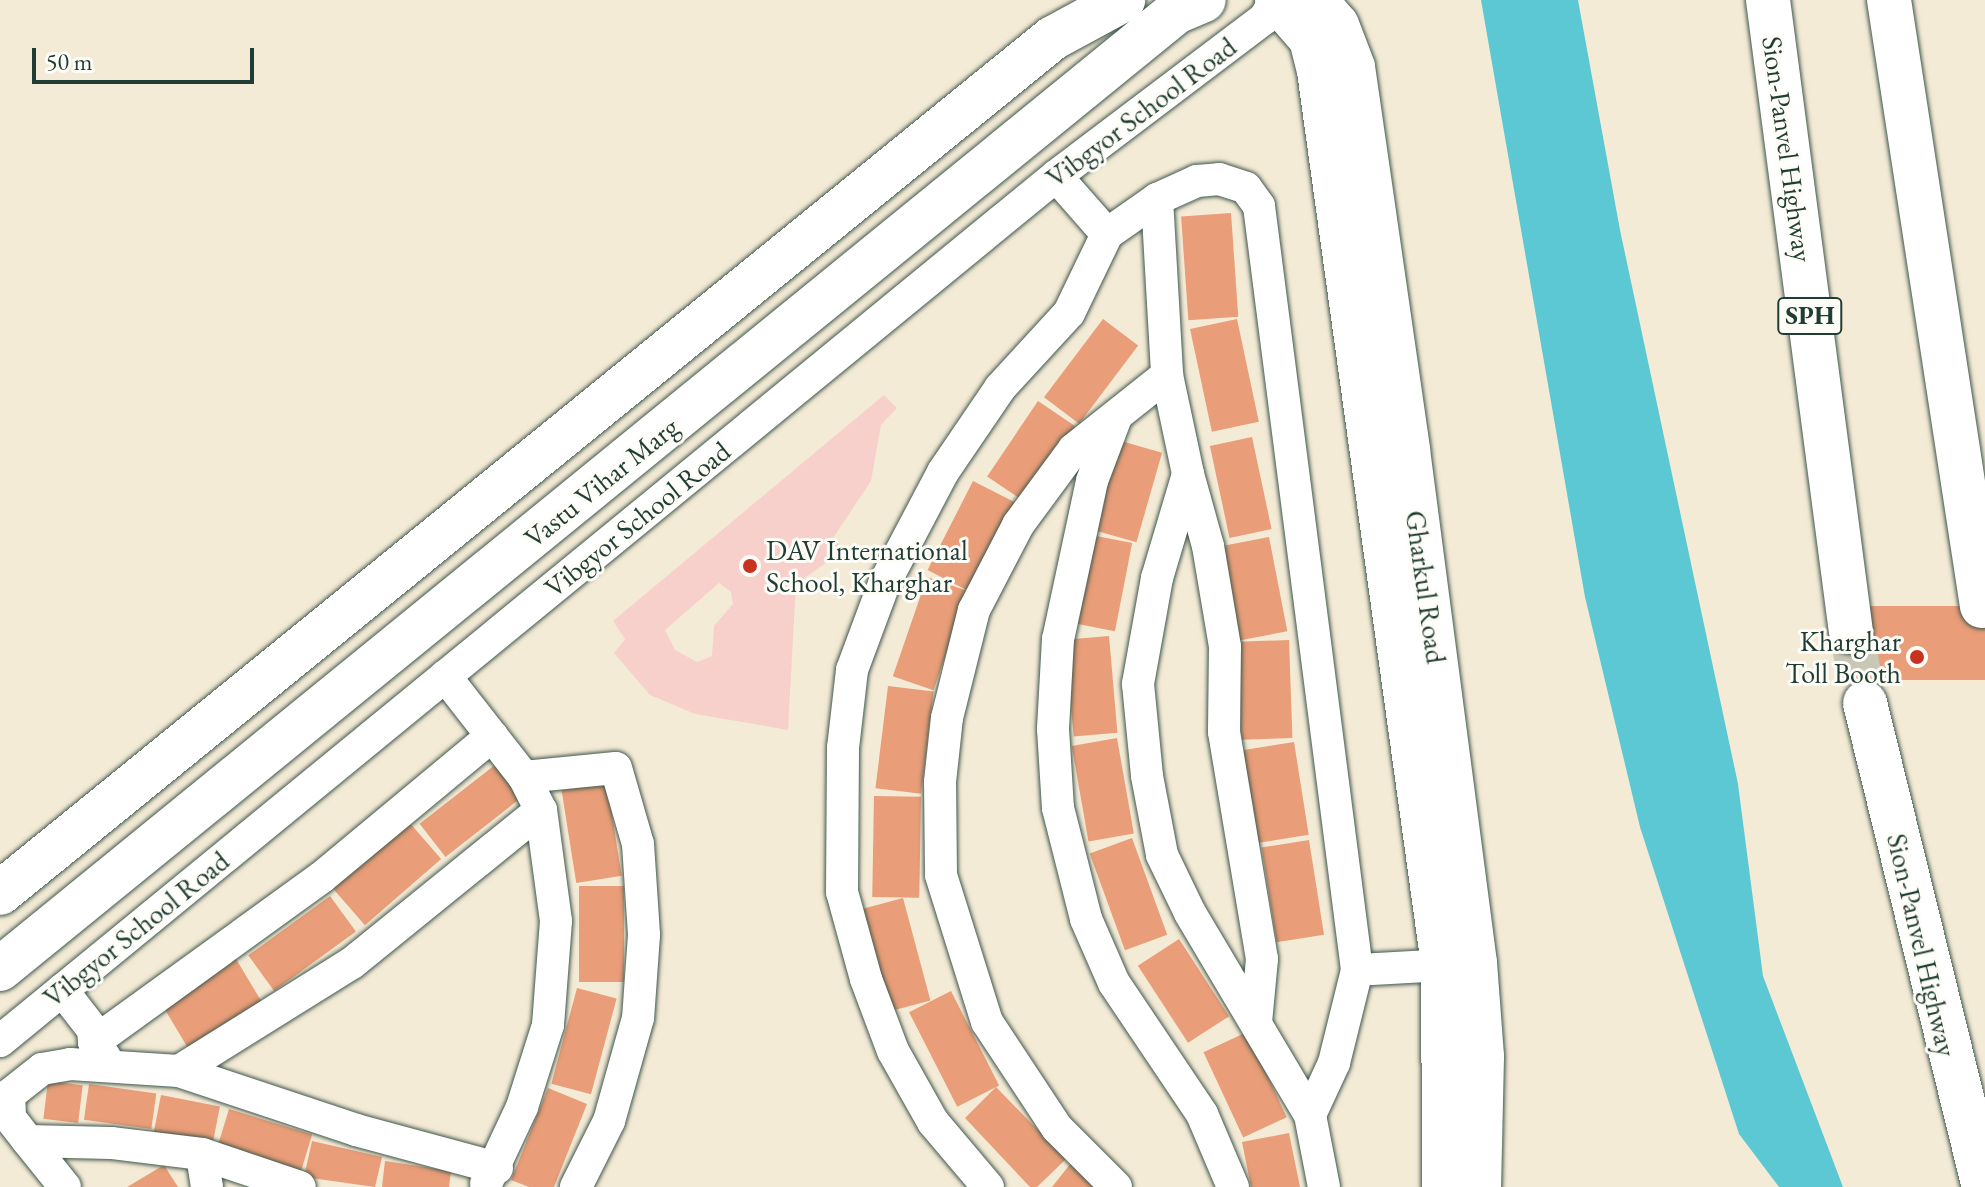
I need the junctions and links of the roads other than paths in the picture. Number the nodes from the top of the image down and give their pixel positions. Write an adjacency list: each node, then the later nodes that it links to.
1 (1123, 0): 9 (main road)
2 (1204, 0): 10 (main road, Vastu Vihar Marg)
3 (1768, 0): 15 (main road, Sion-Panvel Highway / SPH)
4 (1889, 0): 14 (main road)
5 (1291, 5): 6 (street, Vibgyor School Road); 22 (main road, Gharkul Road)
6 (1056, 176): 8 (street); 16 (street, Vibgyor School Road)
7 (1157, 199): 8 (street); 11 (street); 24 (street)
8 (1107, 234): 38 (street)
9 (776, 263): 10 (main road); 21 (main road)
10 (814, 309): 23 (main road, Vastu Vihar Marg)
11 (1167, 375): 12 (street); 13 (street)
12 (1117, 414): 39 (street); 40 (street)
13 (1188, 474): 26 (street); 26 (street)
14 (1982, 606)
15 (1851, 632)
16 (445, 676): 18 (street); 25 (street, Vibgyor School Road)
17 (1865, 703): 44 (main road, Sion-Panvel Highway)
18 (492, 736): 19 (street); 28 (street)
19 (524, 777): 20 (street); 37 (street)
20 (541, 810): 29 (street); 33 (street)
21 (0, 893)
22 (1459, 964): 24 (street); 42 (main road, Gharkul Road); 43 (main road, Gharkul Road)
23 (0, 969)
24 (1357, 970): 30 (street)
25 (57, 995): 27 (street, Vibgyor School Road); 28 (street)
26 (1256, 1022): 30 (street)
27 (0, 1041)
28 (103, 1055): 29 (street); 31 (street)
29 (179, 1071): 33 (street)
30 (1310, 1115): 41 (street)
31 (28, 1141): 32 (street); 34 (street)
32 (202, 1154): 35 (street); 36 (street)
33 (491, 1177)
34 (65, 1187)
35 (207, 1187)
36 (300, 1187)
37 (576, 1187)
38 (988, 1187)
39 (1116, 1187)
40 (1233, 1187)
41 (1324, 1187)
42 (1444, 1187)
43 (1479, 1187)
44 (1984, 1187)

